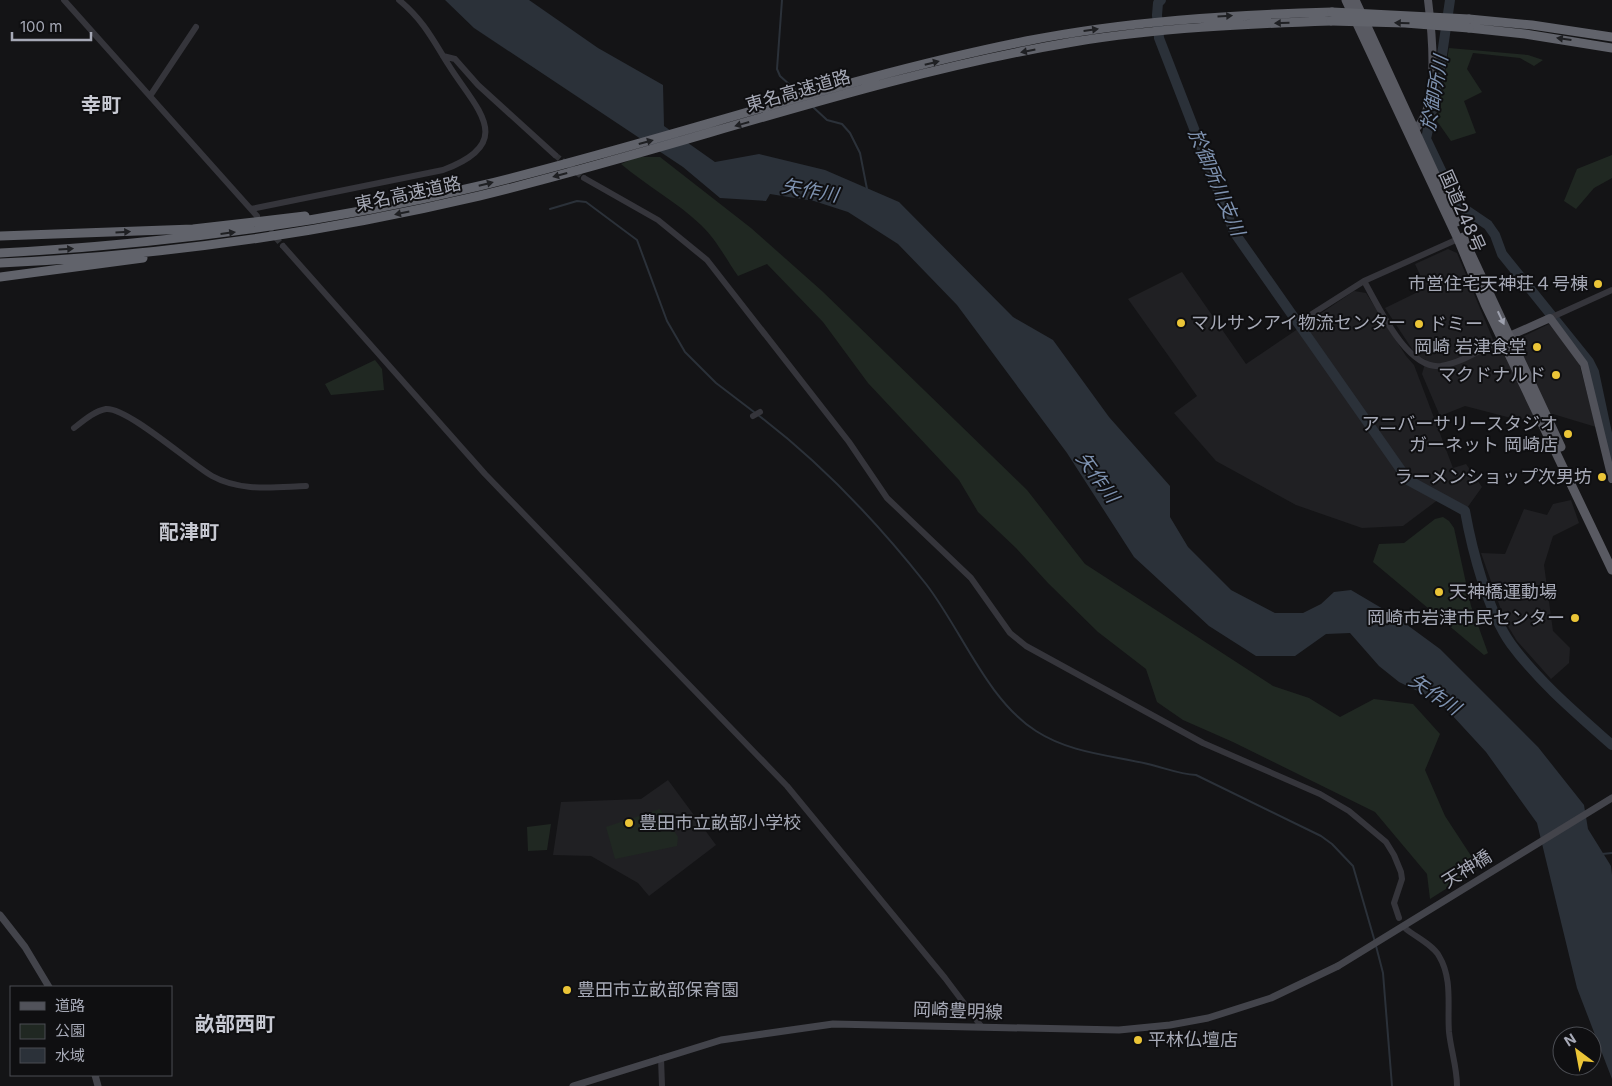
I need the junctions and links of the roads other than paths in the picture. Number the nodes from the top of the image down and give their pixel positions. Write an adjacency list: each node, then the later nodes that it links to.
1 (64, 0): 13 (street)
2 (399, 0): 11 (street)
3 (1346, 0): 14 (highway, 国道248号)
4 (1355, 0): 14 (highway, 国道248号)
5 (1428, 0): 14 (main road)
6 (1469, 23): 7 (highway, 東名高速道路, bridge); 9 (highway, 東名高速道路); 10 (highway, 東名高速道路, one-way to 6)
7 (1177, 25): 12 (highway, 東名高速道路, one-way to 12); 12 (highway, 東名高速道路, one-way to 7)
8 (196, 27): 13 (street)
9 (1612, 37)
10 (1612, 48)
11 (443, 56): 15 (street); 18 (street)
12 (887, 78): 17 (highway, 東名高速道路, one-way to 12); 22 (highway, 東名高速道路, one-way to 22)
13 (150, 96): 18 (street)
14 (1412, 132): 21 (highway, 国道248号); 31 (highway, 国道248号, one-way to 31)
15 (555, 155)
16 (584, 178): 41 (street)
17 (387, 206): 20 (highway, one-way to 17); 24 (highway, 東名高速道路, one-way to 17)
18 (252, 209): 19 (street)
19 (257, 216)
20 (0, 236)
21 (1458, 239): 27 (street); 31 (highway, 国道248号)
22 (241, 242): 25 (highway, 東名高速道路); 26 (highway)
23 (283, 246): 45 (street)
24 (0, 253)
25 (0, 262)
26 (0, 277)
27 (1364, 282): 30 (street); 31 (street)
28 (1612, 290): 29 (street)
29 (1550, 318): 31 (main road); 35 (main road)
30 (1301, 322)
31 (1506, 338): 37 (highway, 国道248号); 38 (highway, 国道248号)
32 (760, 412): 33 (street)
33 (753, 416)
34 (74, 428): 36 (street)
35 (1612, 479)
36 (306, 486)
37 (1612, 557)
38 (1612, 570)
39 (1612, 798): 43 (main road, 天神橋, bridge)
40 (0, 915): 44 (main road)
41 (1399, 918)
42 (1406, 929): 49 (street)
43 (1338, 966): 45 (main road, 岡崎豊明線)
44 (48, 986)
45 (980, 1026): 46 (main road, 岡崎豊明線)
46 (661, 1058): 47 (main road, 岡崎豊明線); 48 (street)
47 (574, 1086)
48 (662, 1086)
49 (1457, 1086)

